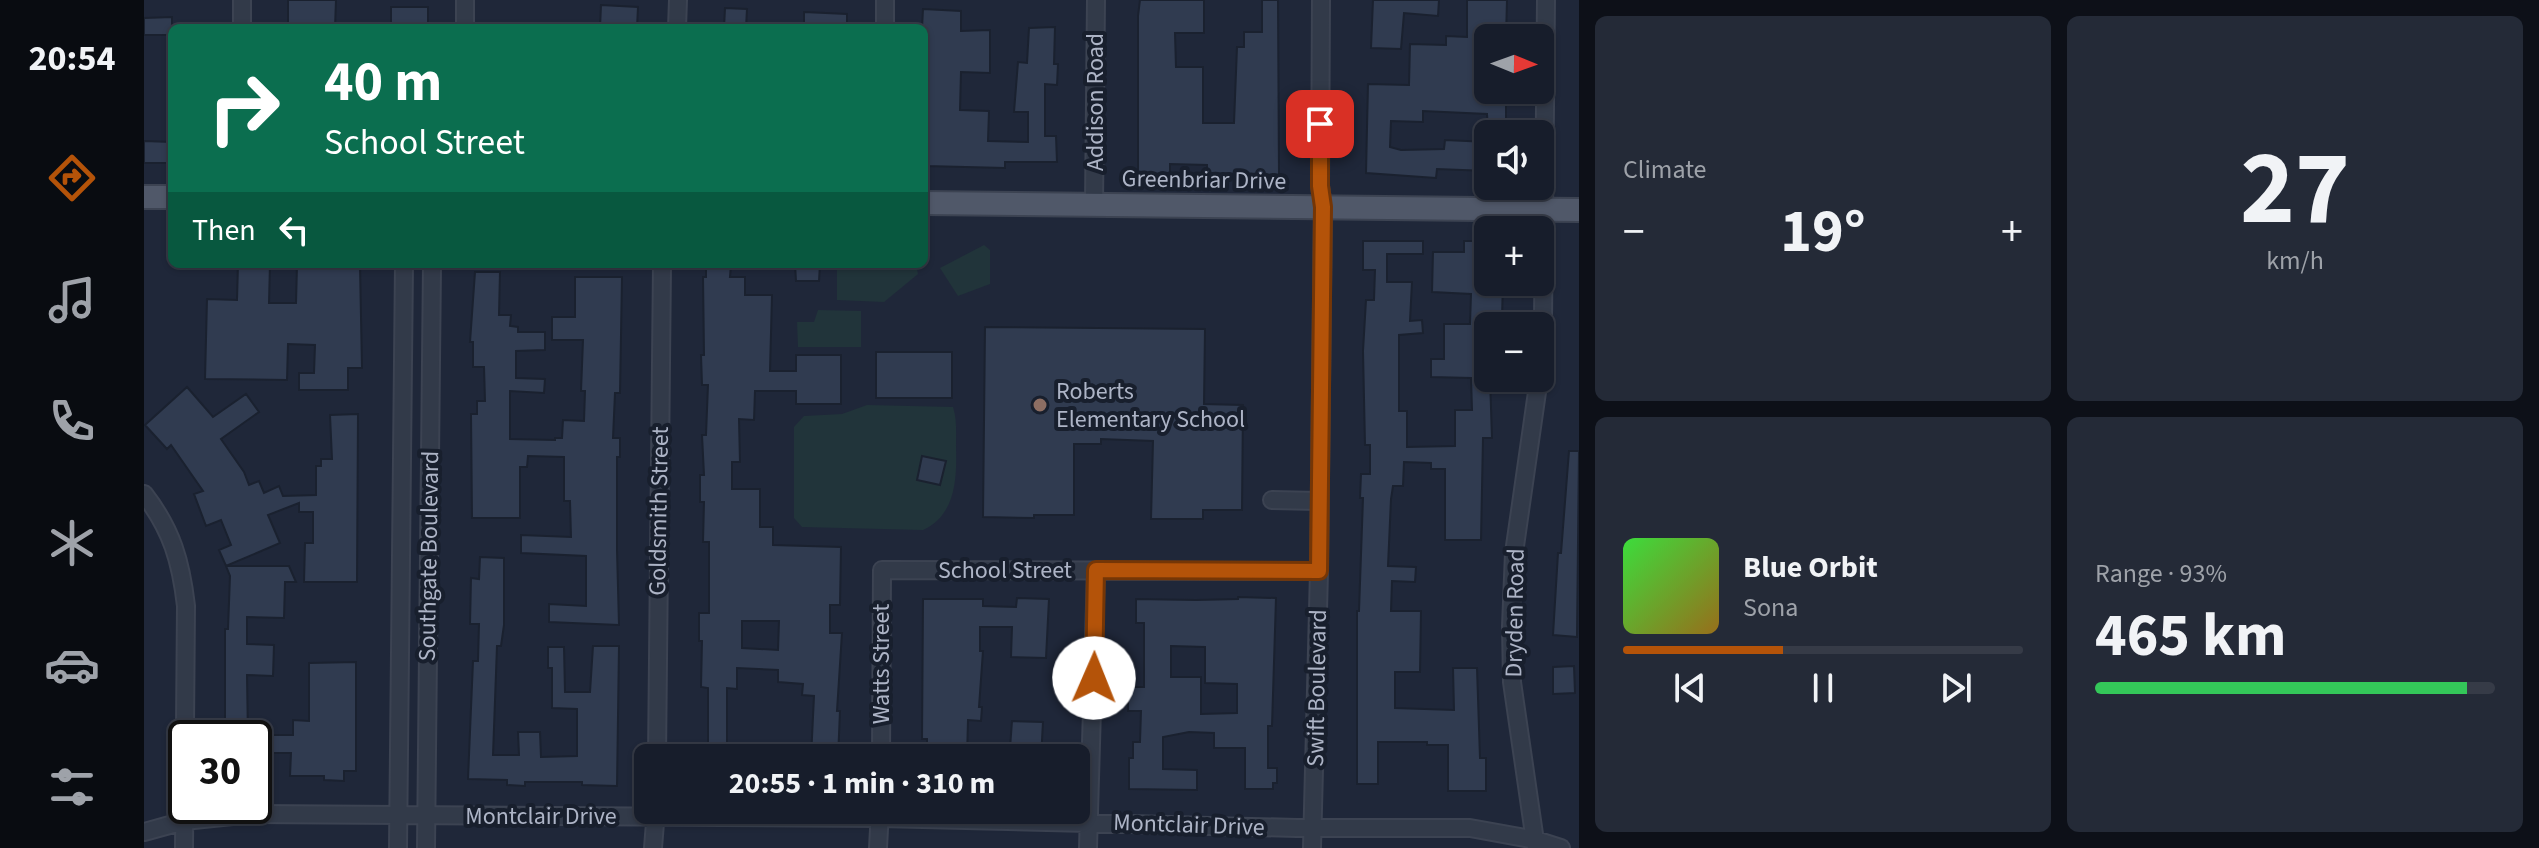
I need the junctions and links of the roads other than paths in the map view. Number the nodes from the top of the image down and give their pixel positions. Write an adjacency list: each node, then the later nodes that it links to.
1 (242, 0): 8 (street)
2 (465, 0): 9 (street)
3 (678, 0): 10 (street)
4 (885, 0): 11 (street)
5 (1096, 0): 15 (street, Addison Road)
6 (1321, 0): 16 (street, Swift Boulevard)
7 (1546, 0): 17 (street)
8 (242, 24)
9 (465, 24)
10 (677, 24)
11 (885, 24)
12 (144, 197): 13 (main road)
13 (168, 197)
14 (928, 203): 15 (main road, Greenbriar Drive)
15 (1094, 205): 16 (main road, Greenbriar Drive)
16 (1323, 207): 17 (main road, Greenbriar Drive); 26 (street, Swift Boulevard)
17 (1543, 210): 18 (main road, Greenbriar Drive); 22 (street)
18 (1579, 210)
19 (404, 268): 34 (street, Southgate Boulevard)
20 (432, 268): 36 (street, Southgate Boulevard)
21 (662, 268): 31 (street, Goldsmith Street)
22 (1541, 312)
23 (1537, 392): 45 (street, Dryden Road)
24 (144, 494): 30 (street)
25 (1272, 500): 26 (street)
26 (1319, 501): 29 (street, Swift Boulevard)
27 (882, 570): 28 (street, School Street); 32 (street, Watts Street)
28 (1096, 570): 29 (street, School Street); 37 (street)
29 (1319, 571): 43 (street, Swift Boulevard)
30 (185, 720)
31 (657, 744)
32 (881, 744)
33 (272, 814): 34 (street, Montclair Drive)
34 (398, 814): 36 (street, Montclair Drive); 47 (street, Southgate Boulevard)
35 (634, 814): 36 (street, Montclair Drive)
36 (426, 815): 48 (street, Southgate Boulevard)
37 (1090, 822): 43 (street, Montclair Drive)
38 (173, 824): 44 (street, Montclair Drive)
39 (184, 824): 46 (street)
40 (655, 824): 49 (street)
41 (879, 824): 50 (street)
42 (1090, 824): 51 (street)
43 (1315, 828): 45 (street, Montclair Drive); 52 (street, Swift Boulevard)
44 (144, 832)
45 (1536, 844): 53 (street, Montclair Drive)
46 (184, 848)
47 (398, 848)
48 (426, 848)
49 (653, 848)
50 (878, 848)
51 (1088, 848)
52 (1312, 848)
53 (1561, 848)

